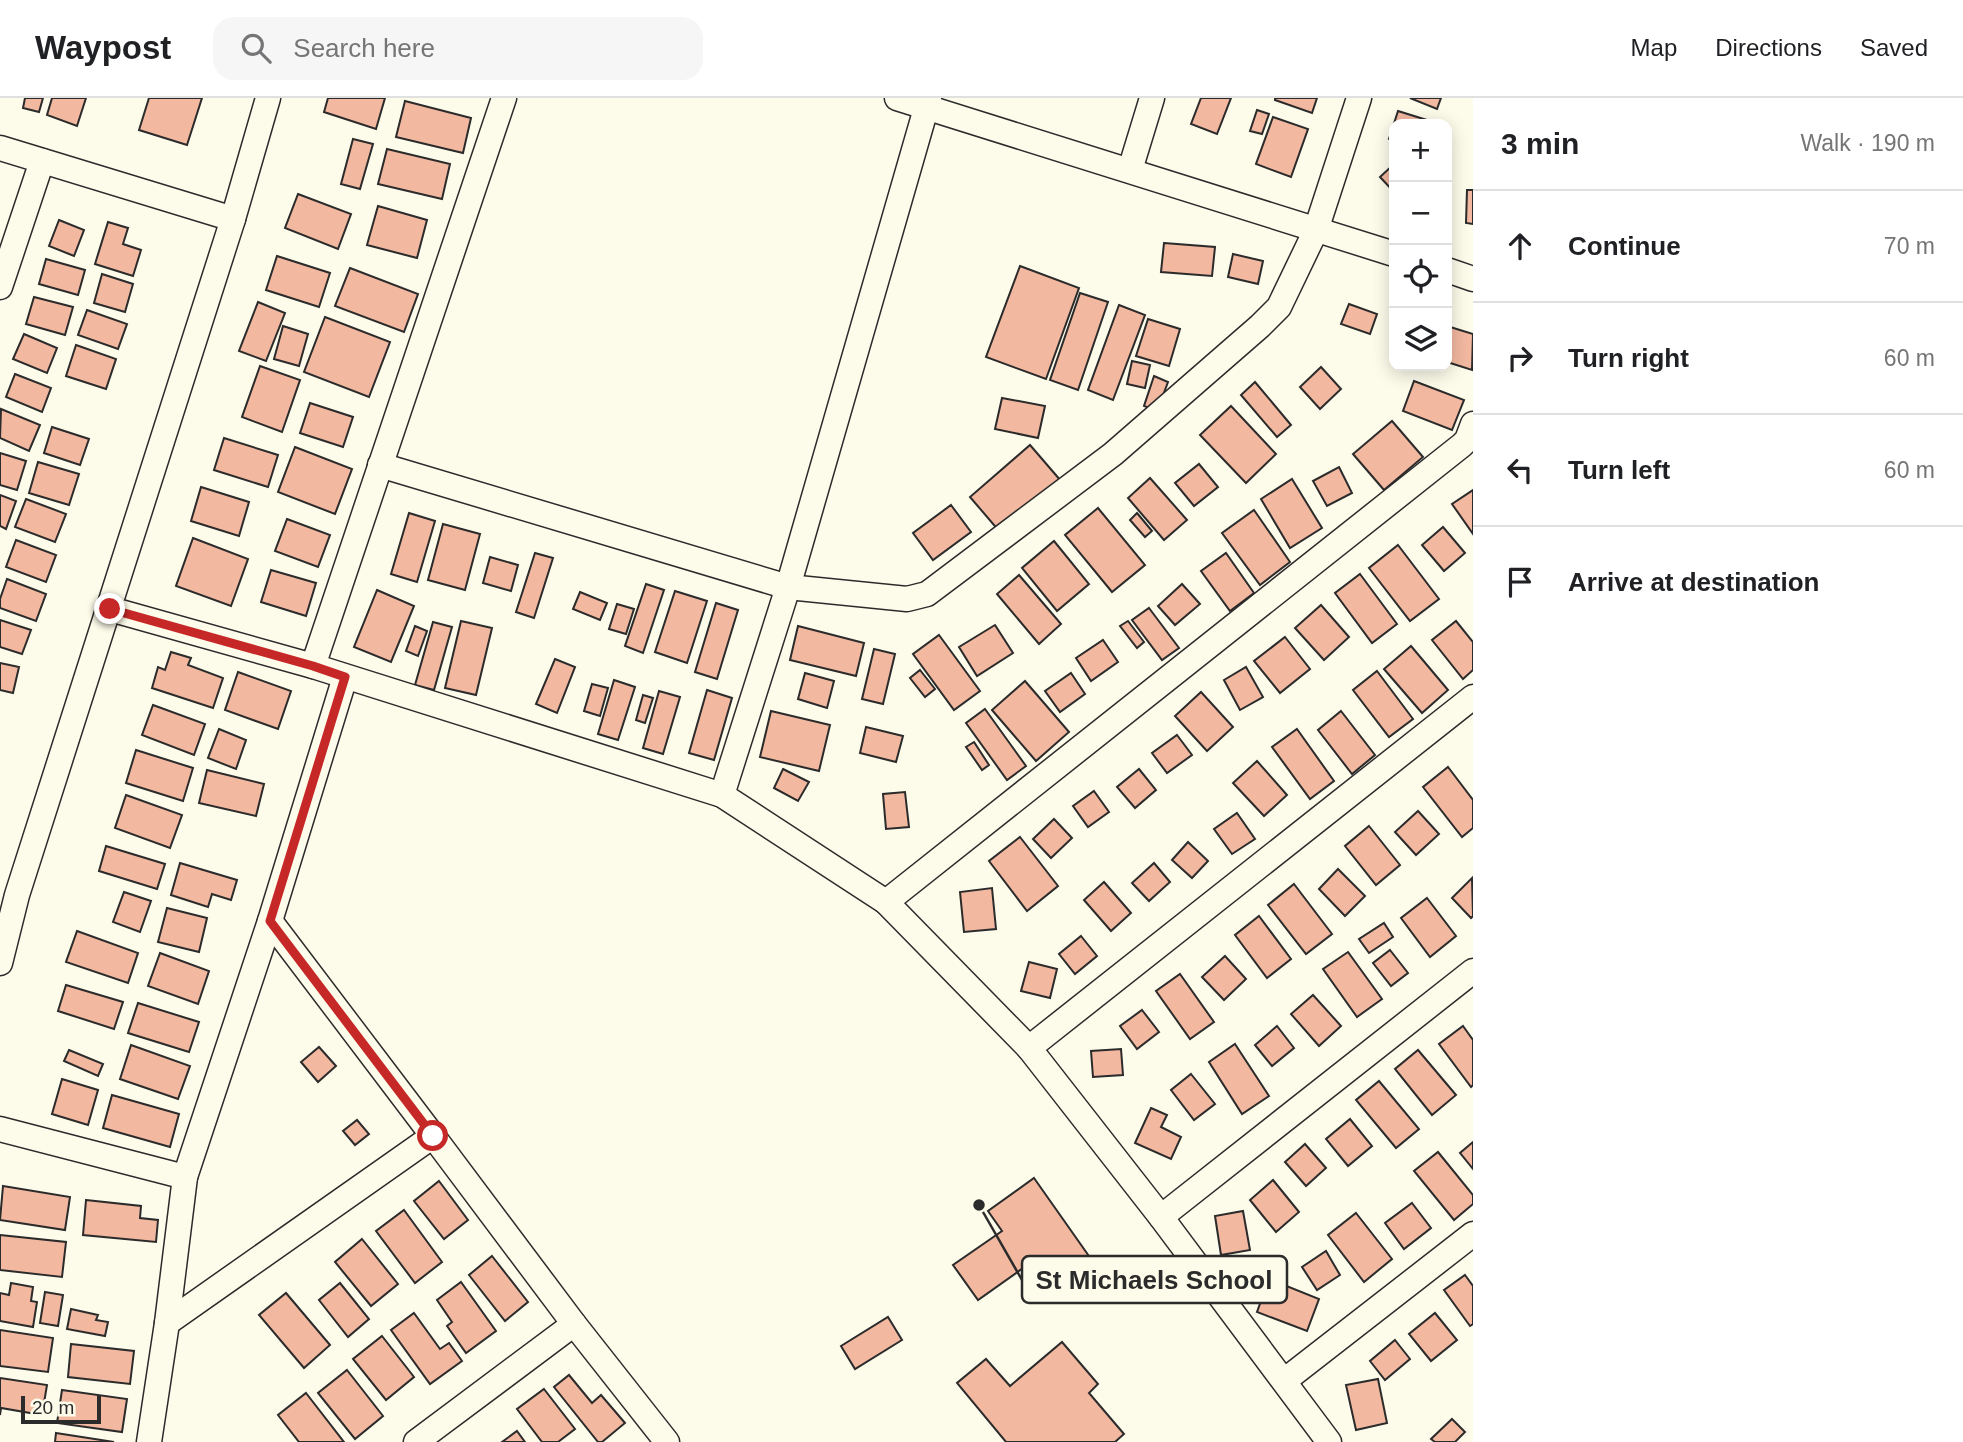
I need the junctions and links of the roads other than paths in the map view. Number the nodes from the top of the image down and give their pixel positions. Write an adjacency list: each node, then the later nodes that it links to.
1 (268, 98): 10 (street)
2 (504, 98): 17 (street)
3 (897, 98): 6 (street)
4 (1152, 98): 9 (street)
5 (1359, 98): 11 (street)
6 (928, 102): 9 (street); 18 (street)
7 (0, 148): 8 (street)
8 (42, 161): 10 (street); 15 (street)
9 (1130, 170): 11 (street)
10 (233, 219): 19 (street)
11 (1316, 230): 12 (street); 18 (street)
12 (1389, 252)
13 (1452, 272): 14 (street)
14 (1473, 279)
15 (0, 287)
16 (1473, 424): 25 (street)
17 (380, 465): 18 (street); 20 (street)
18 (788, 587): 23 (street)
19 (110, 609): 20 (street); 24 (street)
20 (313, 666): 21 (street)
21 (345, 677): 23 (street); 26 (street)
22 (1473, 697): 29 (street)
23 (722, 796): 25 (street)
24 (8, 893): 27 (street)
25 (886, 902): 29 (street)
26 (270, 921): 31 (street); 32 (street)
27 (0, 963)
28 (1473, 971): 33 (street)
29 (1029, 1048): 33 (street)
30 (0, 1129): 32 (street)
31 (433, 1136): 35 (street); 36 (street)
32 (185, 1177): 35 (street)
33 (1161, 1217): 37 (street)
34 (1473, 1234): 37 (street)
35 (167, 1323): 38 (street)
36 (574, 1324): 39 (street); 40 (street)
37 (1284, 1381): 41 (street)
38 (149, 1442)
39 (416, 1442)
40 (667, 1442)
41 (1329, 1442)

